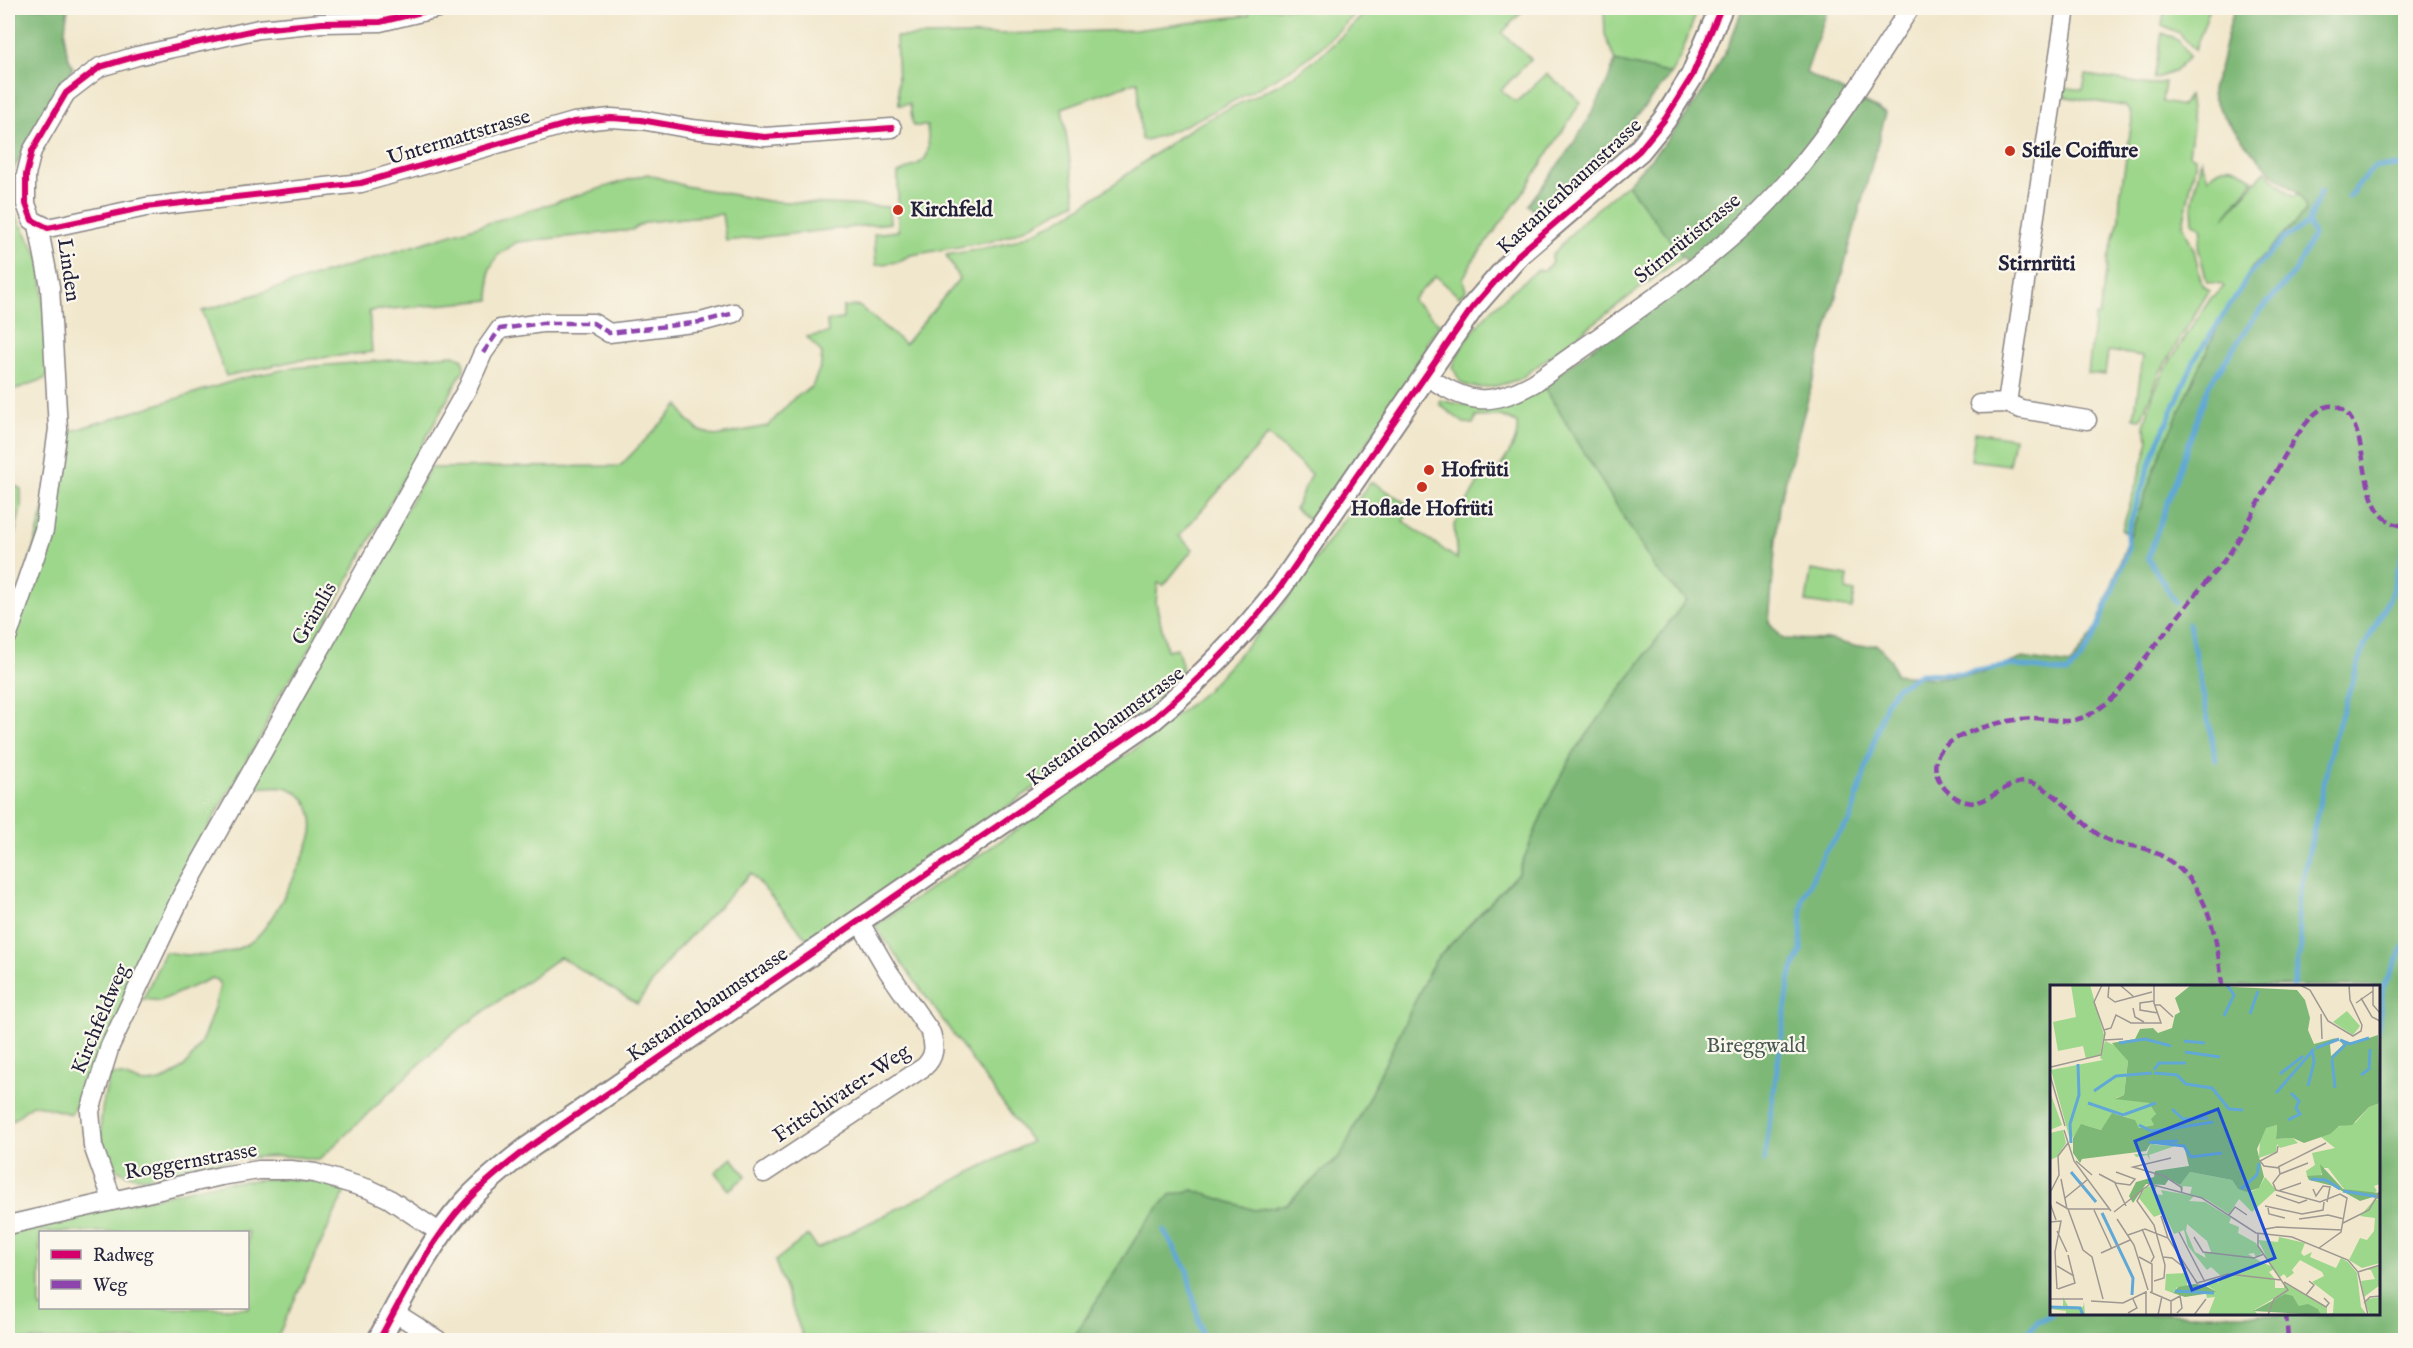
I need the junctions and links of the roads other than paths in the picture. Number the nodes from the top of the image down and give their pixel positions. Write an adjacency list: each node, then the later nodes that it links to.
1 (438, 8): 5 (street, Linden)
2 (1721, 8): 9 (street, Kastanienbaumstrasse)
3 (1910, 8): 9 (street, Stirnrütistrasse)
4 (2067, 8): 10 (street)
5 (325, 15): 7 (street, Linden)
6 (892, 128): 7 (street, Untermattstrasse)
7 (38, 225): 13 (street, Linden)
8 (734, 312): 14 (street, Grämlis)
9 (1426, 376): 15 (street, Kastanienbaumstrasse)
10 (2007, 403): 11 (street); 12 (street)
11 (1979, 404)
12 (2087, 420)
13 (8, 635)
14 (182, 895): 17 (street, Kirchfeldweg)
15 (859, 921): 16 (street, Fritschivater-Weg); 19 (street, Kastanienbaumstrasse)
16 (764, 1173)
17 (112, 1199): 18 (street, Roggernstrasse); 19 (street, Roggernstrasse)
18 (8, 1225)
19 (442, 1233): 20 (street, Kastanienbaumstrasse)
20 (394, 1312): 21 (street, Kastanienbaumstrasse); 22 (street)
21 (379, 1341)
22 (438, 1341)

